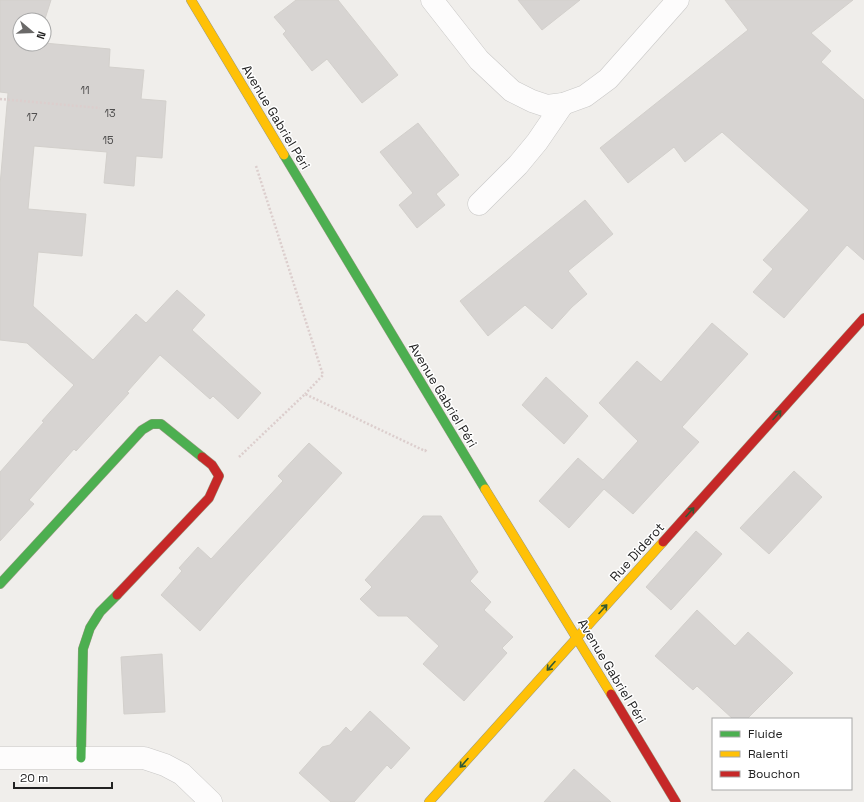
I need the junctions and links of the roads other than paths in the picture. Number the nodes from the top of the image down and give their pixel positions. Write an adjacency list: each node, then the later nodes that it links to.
1 (191, 0): 8 (street, Avenue Gabriel Péri)
2 (432, 0): 4 (street)
3 (678, 0): 4 (street)
4 (563, 104): 5 (street)
5 (479, 204)
6 (864, 318): 8 (street, Rue Diderot, one-way to 6)
7 (0, 584): 10 (street)
8 (577, 638): 12 (street, Rue Diderot, one-way to 12); 13 (street, Avenue Gabriel Péri)
9 (0, 758): 10 (street)
10 (81, 758): 11 (street)
11 (211, 802)
12 (429, 802)
13 (676, 802)

